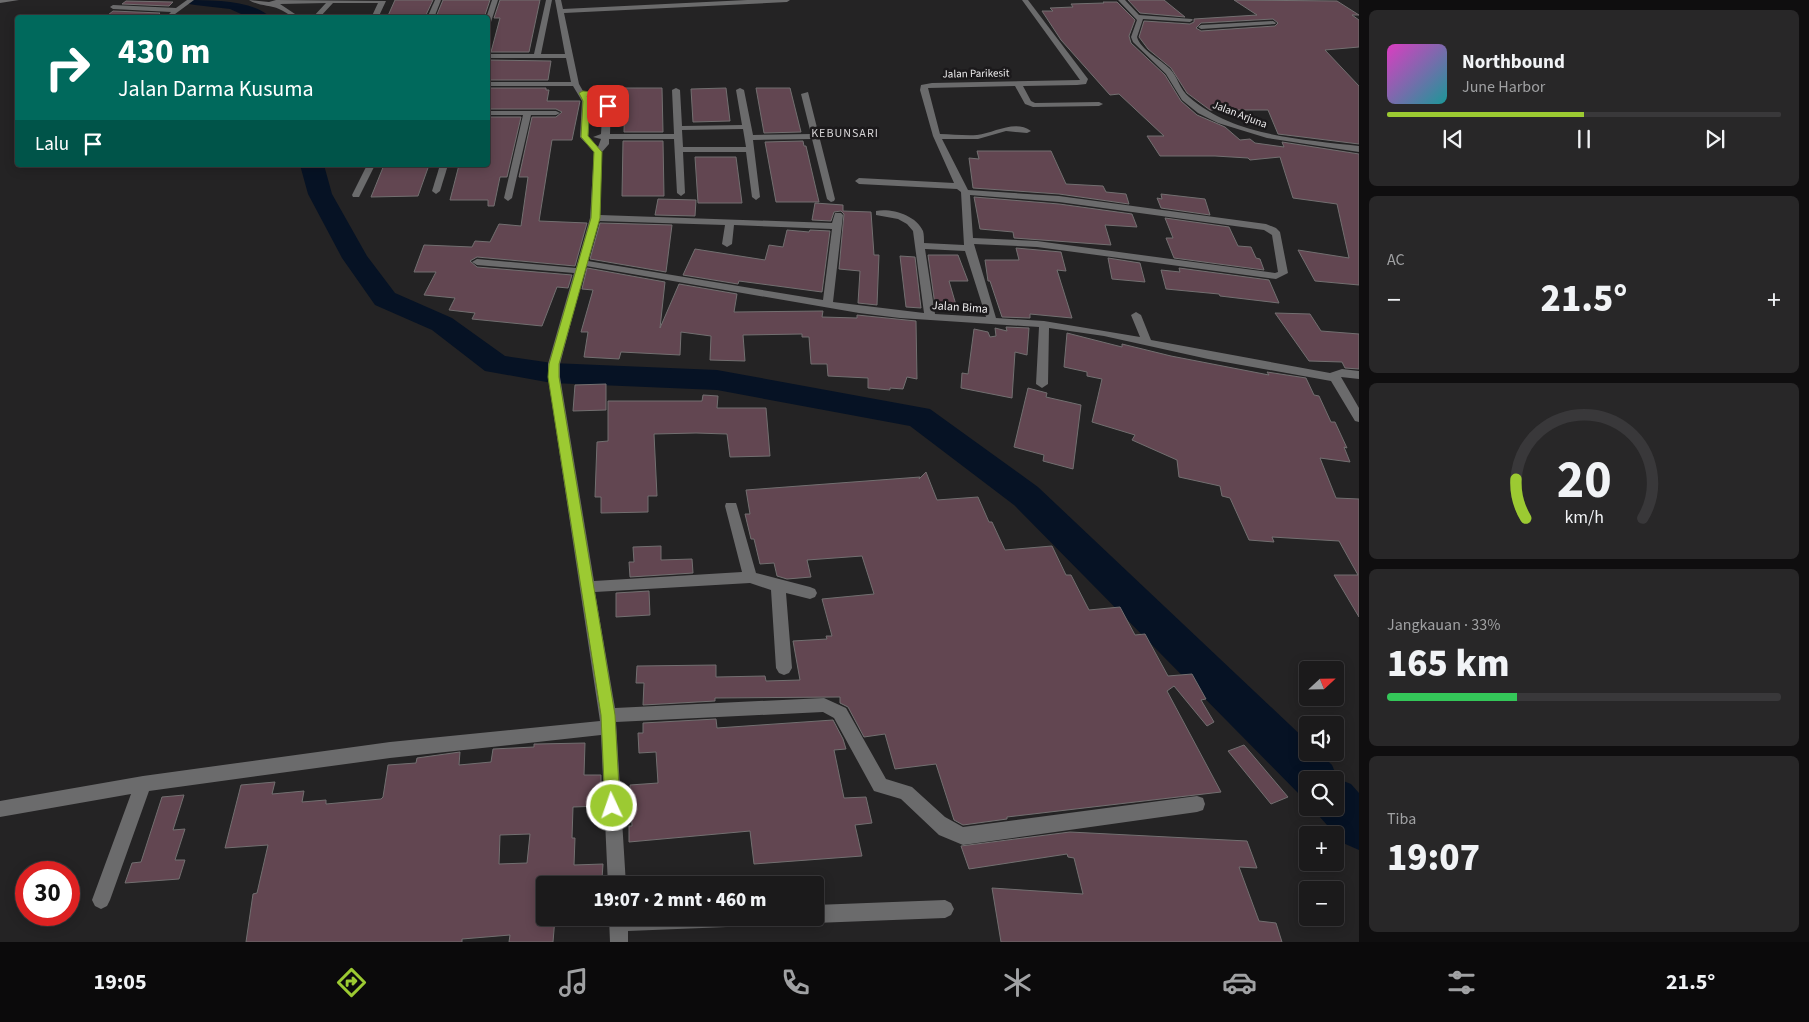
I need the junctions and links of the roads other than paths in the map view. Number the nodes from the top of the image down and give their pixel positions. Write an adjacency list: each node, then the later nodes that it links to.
1 (16, 0): 11 (street)
2 (252, 0): 14 (street)
3 (383, 0): 13 (street); 22 (street)
4 (438, 0): 23 (street)
5 (495, 0): 24 (street)
6 (550, 0): 30 (street)
7 (558, 0): 18 (street)
8 (787, 0): 18 (street)
9 (1025, 0): 34 (street, Jalan Parikesit)
10 (1121, 0): 25 (street)
11 (0, 1)
12 (189, 2): 17 (street)
13 (330, 2): 15 (street); 21 (street)
14 (268, 3): 15 (street)
15 (276, 4): 20 (street)
16 (113, 7): 17 (street)
17 (178, 10): 19 (street)
18 (560, 11): 31 (street)
19 (170, 15)
20 (293, 15)
21 (318, 15)
22 (376, 15)
23 (431, 15)
24 (490, 16)
25 (1138, 17): 26 (street); 50 (street, Jalan Arjuna)
26 (1190, 20)
27 (1274, 22): 28 (street)
28 (1201, 27)
29 (490, 56): 30 (street)
30 (537, 56): 31 (street)
31 (570, 56): 33 (street)
32 (490, 84): 33 (street)
33 (575, 84): 37 (street)
34 (1018, 84): 39 (street); 46 (street, Jalan Parikesit)
35 (676, 90): 48 (street)
36 (740, 90): 43 (street)
37 (583, 93): 49 (street); 49 (street)
38 (805, 94): 45 (street)
39 (1100, 104)
40 (490, 113): 41 (street)
41 (528, 113): 42 (street); 60 (street)
42 (556, 113)
43 (747, 127): 47 (street); 48 (street)
44 (1027, 131): 46 (street)
45 (815, 136): 47 (street); 61 (street)
46 (937, 136): 55 (street, Jalan Parikesit)
47 (749, 138): 51 (street)
48 (679, 139): 49 (street); 51 (street); 57 (street)
49 (602, 144): 64 (street)
50 (1359, 149)
51 (750, 150): 59 (street)
52 (370, 167): 58 (street)
53 (443, 167): 56 (street)
54 (859, 181): 55 (street)
55 (963, 189): 68 (street, Jalan Parikesit); 68 (street)
56 (436, 191)
57 (681, 193)
58 (356, 195)
59 (756, 197)
60 (508, 198)
61 (832, 199)
62 (880, 213): 69 (street)
63 (838, 215): 66 (street)
64 (596, 218): 65 (street); 71 (street)
65 (730, 222): 66 (street); 67 (street)
66 (836, 226): 72 (street)
67 (727, 244)
68 (969, 245): 69 (street); 75 (street, Jalan Parikesit)
69 (920, 246): 74 (street)
70 (477, 262): 71 (street, Jalan Bima)
71 (581, 267): 72 (street, Jalan Bima); 85 (street)
72 (828, 306): 74 (street, Jalan Bima)
73 (1136, 315): 77 (street)
74 (930, 317): 75 (street, Jalan Bima)
75 (992, 321): 76 (street, Jalan Bima)
76 (1044, 324): 77 (street, Jalan Bima); 80 (street)
77 (1147, 342): 79 (street, Jalan Bima)
78 (1359, 374): 79 (street)
79 (1335, 378): 81 (street)
80 (1042, 384)
81 (1359, 418)
82 (732, 506): 83 (street)
83 (750, 578): 84 (street); 85 (street)
84 (778, 586): 86 (street); 87 (street)
85 (586, 588): 88 (street)
86 (810, 593)
87 (784, 668)
88 (608, 721): 89 (street); 90 (street); 92 (street)
89 (143, 784): 91 (street); 93 (street)
90 (1197, 804)
91 (0, 809)
92 (616, 876)
93 (101, 900)
94 (945, 909): 95 (street)
95 (824, 914)
96 (618, 926): 97 (street)
97 (619, 942)

